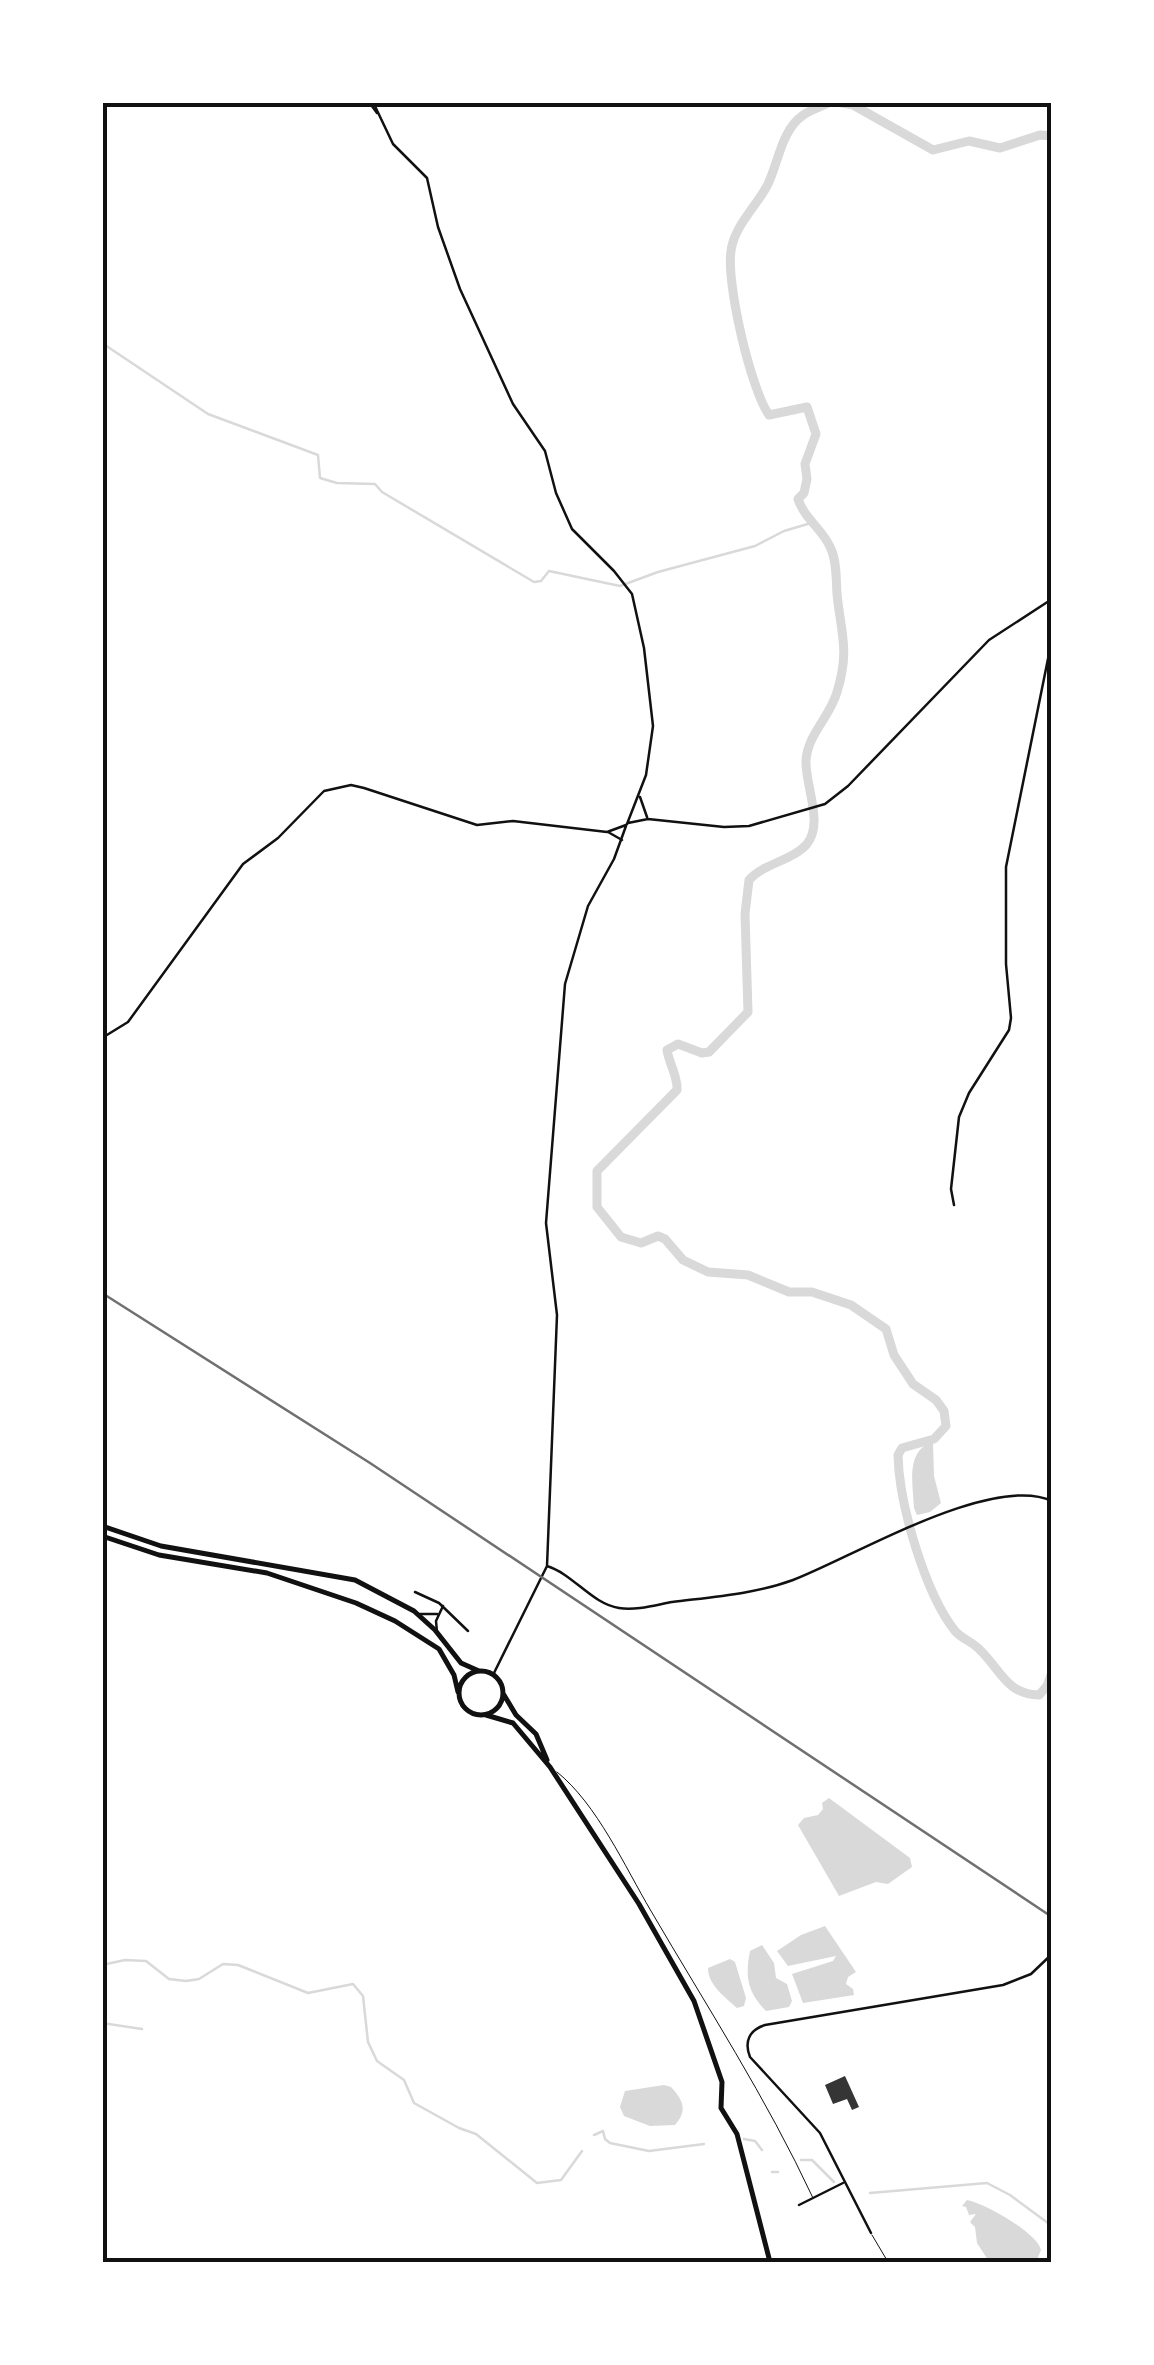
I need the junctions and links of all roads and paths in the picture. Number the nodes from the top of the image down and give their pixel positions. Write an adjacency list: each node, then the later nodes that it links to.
1 (371, 102): 4 (street)
2 (1052, 598): 5 (street)
3 (1052, 638): 10 (street)
4 (640, 796): 5 (street); 6 (street)
5 (648, 818): 6 (street)
6 (627, 824): 7 (street); 8 (street)
7 (607, 832): 8 (street); 9 (street)
8 (622, 840): 14 (street)
9 (102, 1038)
10 (954, 1204)
11 (1052, 1501): 14 (street)
12 (102, 1526): 17 (highway)
13 (102, 1536): 23 (highway)
14 (546, 1566): 22 (street)
15 (414, 1592): 16 (street)
16 (443, 1606): 18 (street); 19 (street)
17 (414, 1611): 18 (street); 20 (highway)
18 (438, 1613): 20 (street)
19 (468, 1631)
20 (438, 1633): 21 (highway)
21 (479, 1671): 22 (highway); 23 (highway)
22 (493, 1675): 24 (highway)
23 (458, 1692): 25 (highway)
24 (502, 1693): 25 (highway); 26 (highway)
25 (486, 1714): 26 (highway)
26 (550, 1767): 29 (lane); 32 (highway)
27 (1052, 1954): 28 (street)
28 (844, 2182): 29 (street); 31 (street)
29 (813, 2199): 30 (street)
30 (799, 2206)
31 (871, 2233): 33 (lane)
32 (770, 2262)
33 (888, 2262)

